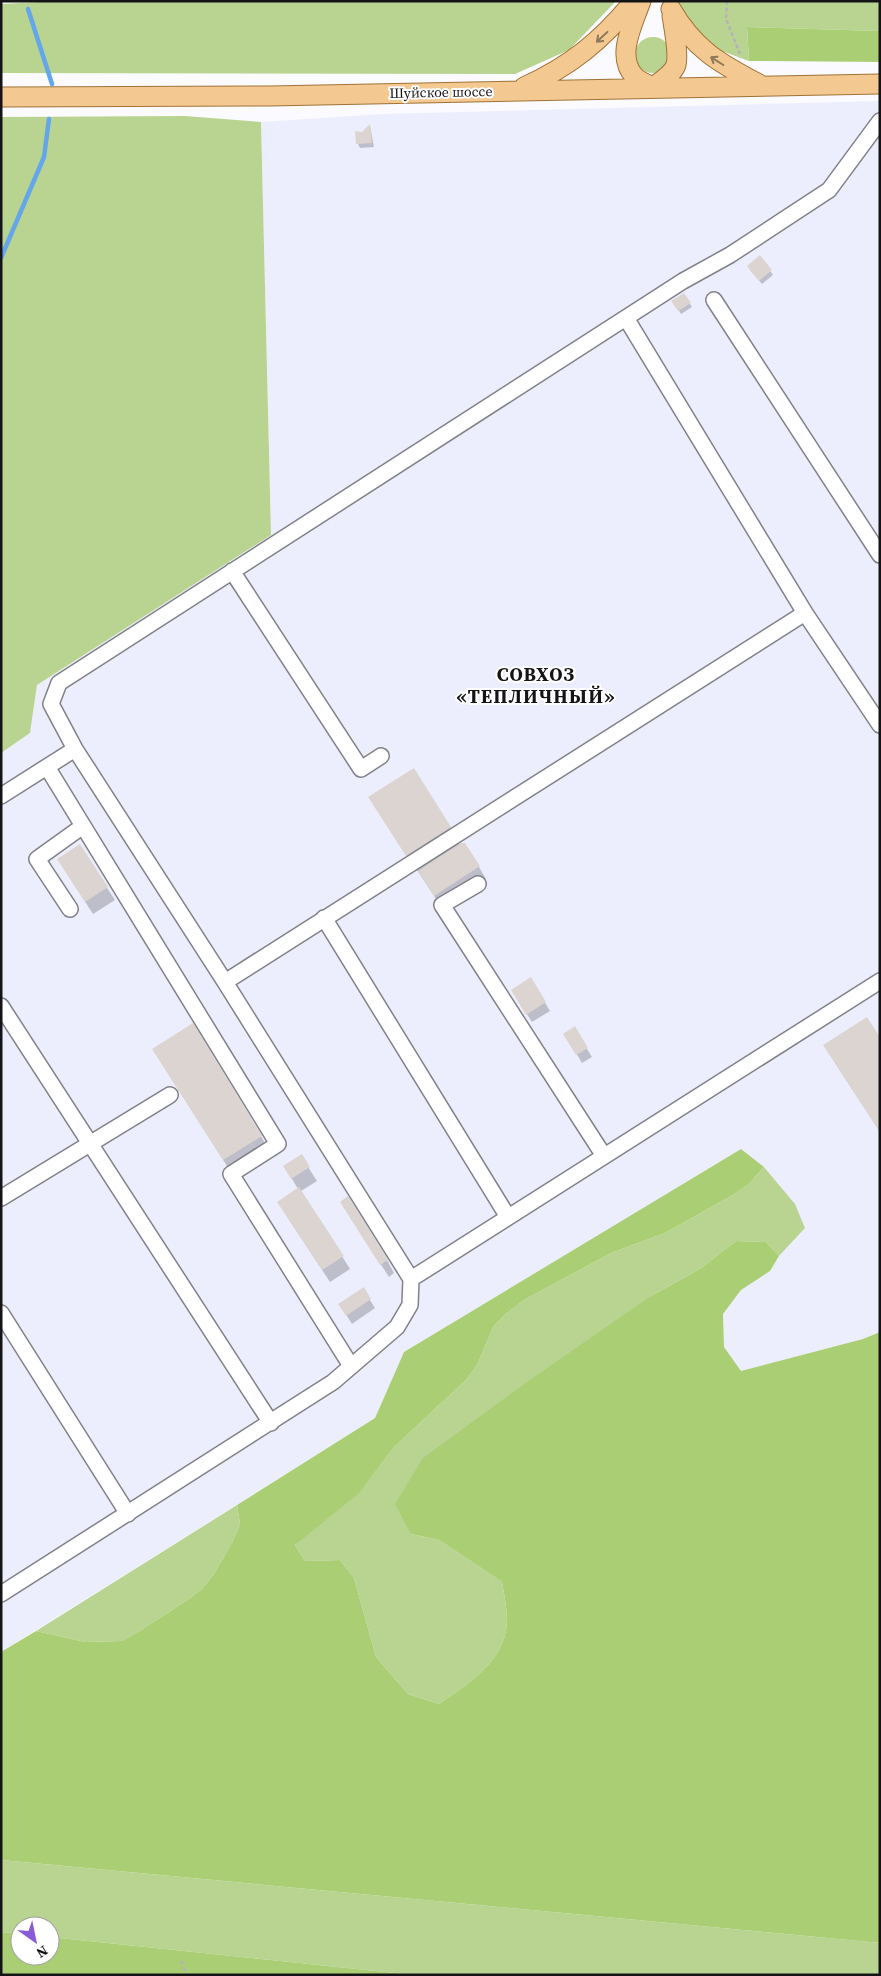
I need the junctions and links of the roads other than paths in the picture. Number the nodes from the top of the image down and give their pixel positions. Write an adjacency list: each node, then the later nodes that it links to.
1 (634, 1): 7 (main road, one-way to 7)
2 (641, 1): 6 (main road)
3 (670, 5): 5 (main road, one-way to 3); 6 (main road)
4 (880, 84): 5 (main road, Шуйское шоссе)
5 (760, 85): 6 (main road, Шуйское шоссе)
6 (653, 87): 7 (main road, Шуйское шоссе)
7 (517, 90): 8 (main road, Шуйское шоссе)
8 (1, 97)
9 (880, 121): 11 (lane)
10 (714, 300): 12 (lane)
11 (626, 318): 13 (lane); 14 (lane)
12 (880, 555)
13 (232, 571): 17 (lane); 18 (lane)
14 (805, 613): 15 (lane); 24 (lane)
15 (873, 699): 16 (lane)
16 (880, 725)
17 (75, 749): 19 (lane); 26 (lane)
18 (381, 756)
19 (47, 767): 20 (lane); 21 (lane)
20 (1, 796)
21 (83, 826): 23 (lane); 35 (lane)
22 (478, 884): 30 (lane)
23 (70, 909)
24 (324, 918): 26 (lane); 32 (lane)
25 (880, 981): 30 (lane)
26 (225, 982): 33 (lane)
27 (1, 1006): 29 (lane)
28 (170, 1095): 29 (lane)
29 (90, 1142): 31 (lane); 36 (lane)
30 (604, 1156): 32 (lane)
31 (1, 1198)
32 (508, 1218): 33 (lane)
33 (411, 1279): 35 (lane)
34 (1, 1313): 37 (lane)
35 (351, 1366): 36 (lane)
36 (271, 1423): 37 (lane)
37 (128, 1514): 38 (lane)
38 (1, 1594)

